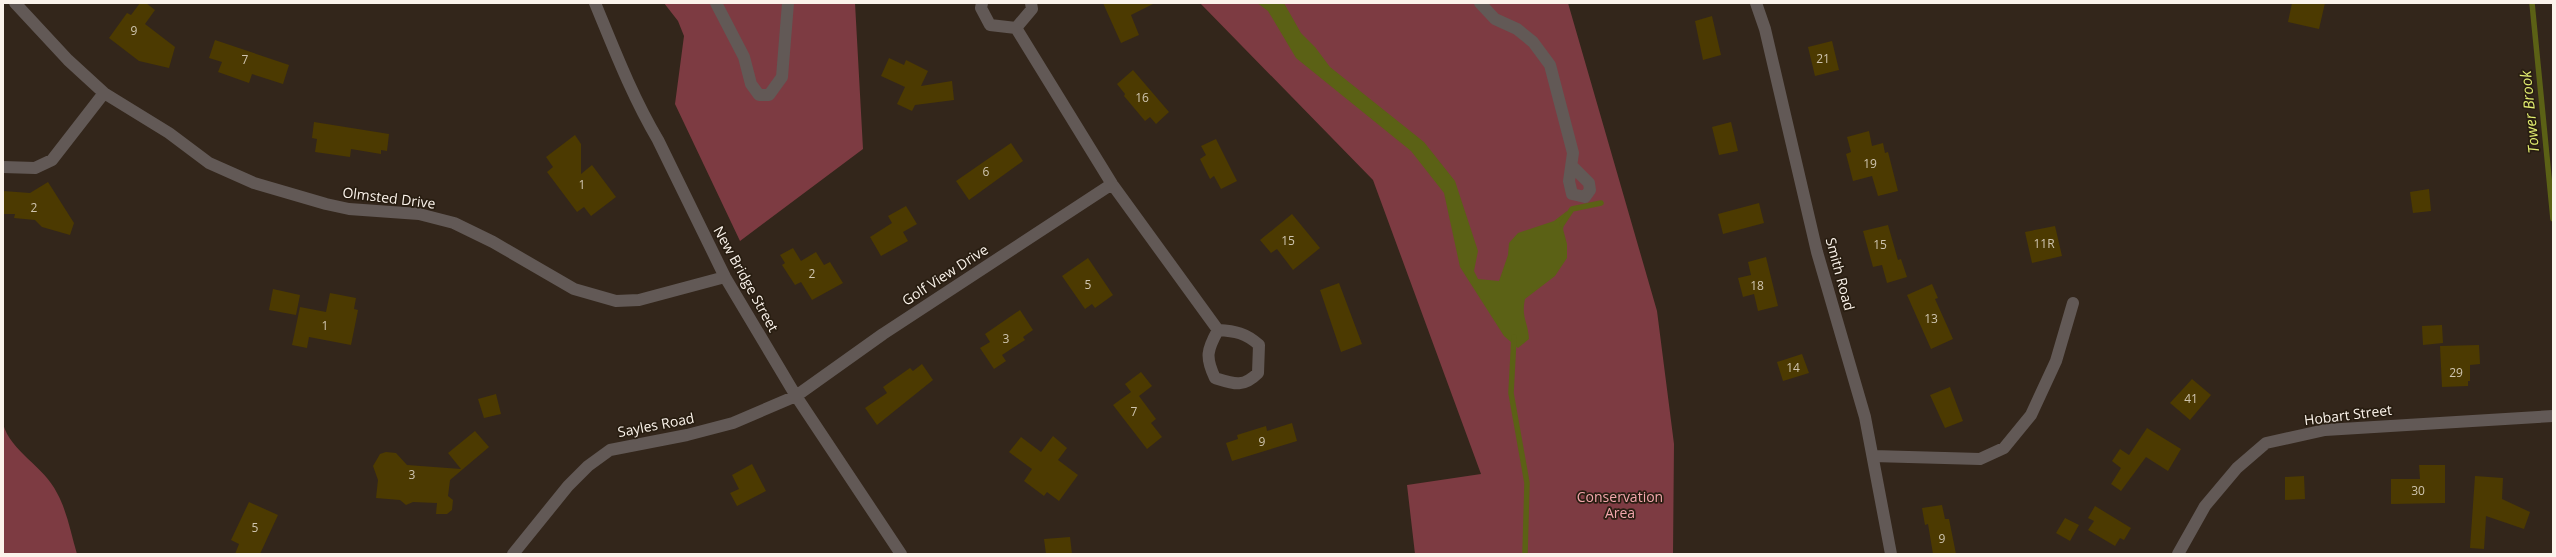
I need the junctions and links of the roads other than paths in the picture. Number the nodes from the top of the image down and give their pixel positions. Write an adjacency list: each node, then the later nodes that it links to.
1 (16, 3): 10 (street, Olmsted Drive)
2 (595, 3): 14 (street, New Bridge Street)
3 (716, 3): 4 (street)
4 (788, 3)
5 (982, 3): 9 (street)
6 (1031, 3): 9 (street)
7 (1480, 3): 11 (street)
8 (1756, 3): 19 (street, Smith Road)
9 (1016, 28): 13 (street)
10 (104, 93): 12 (street); 14 (street, Olmsted Drive)
11 (1572, 166)
12 (3, 167)
13 (1112, 184): 16 (street); 17 (street, Golf View Drive)
14 (725, 277): 17 (street, New Bridge Street)
15 (2073, 303): 19 (street)
16 (1218, 330): 16 (street)
17 (796, 396): 20 (street, Sayles Road); 21 (street, New Bridge Street)
18 (2553, 416): 23 (street, Hobart Street)
19 (1873, 456): 22 (street, Smith Road)
20 (513, 554)
21 (901, 554)
22 (1891, 554)
23 (2178, 554)

